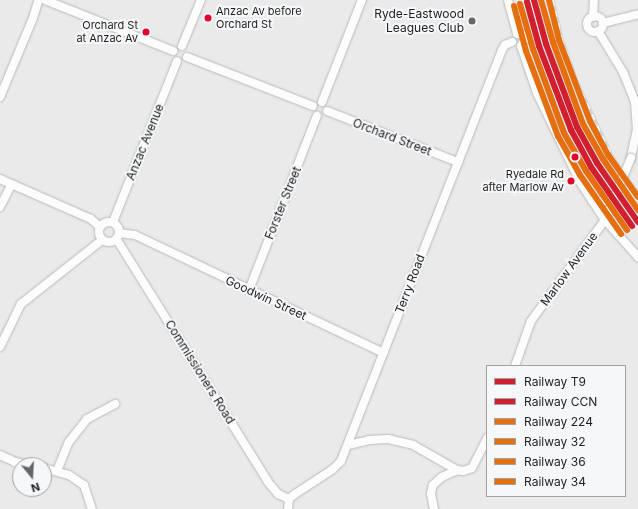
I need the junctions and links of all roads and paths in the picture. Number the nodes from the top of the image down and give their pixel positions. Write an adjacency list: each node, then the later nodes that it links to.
1 (41, 0): 14 (street); 17 (street)
2 (201, 0): 12 (street)
3 (362, 0): 18 (street)
4 (508, 0): 10 (street)
5 (594, 0): 7 (street)
6 (638, 14): 8 (street)
7 (593, 17): 8 (street); 9 (street)
8 (603, 23): 9 (street)
9 (598, 31): 19 (street)
10 (517, 34): 11 (street); 13 (street)
11 (512, 42): 13 (street); 23 (street, Terry Road)
12 (182, 46): 14 (street); 15 (street)
13 (521, 46): 27 (street)
14 (172, 51): 16 (street)
15 (187, 57): 16 (street); 20 (street)
16 (177, 61): 30 (street, Anzac Avenue)
17 (0, 97)
18 (322, 102): 20 (street); 21 (street)
19 (636, 103): 26 (street, Marlow Avenue, bridge)
20 (313, 106): 22 (street)
21 (326, 112): 22 (street); 23 (street, Orchard Street)
22 (317, 116): 37 (street, Forster Street)
23 (458, 162): 40 (street, Terry Road)
24 (0, 179): 25 (street)
25 (11, 185): 28 (street); 31 (street)
26 (613, 201): 27 (street); 29 (street, Marlow Avenue)
27 (592, 202): 29 (street)
28 (0, 207)
29 (605, 220): 36 (street); 41 (street, Marlow Avenue)
30 (113, 222): 31 (street); 32 (street)
31 (100, 227): 33 (street)
32 (118, 236): 33 (street); 34 (street, Goodwin Street); 35 (street, Commissioners Road)
33 (102, 240): 38 (street)
34 (149, 243): 35 (street, Goodwin Street); 37 (street, Goodwin Street)
35 (126, 253): 50 (street, Commissioners Road)
36 (638, 257)
37 (248, 290): 40 (street, Goodwin Street)
38 (2, 338): 39 (street)
39 (0, 347)
40 (383, 353): 44 (street, Terry Road)
41 (514, 365)
42 (115, 404): 49 (street)
43 (486, 440): 48 (street)
44 (348, 445): 48 (street); 50 (street, Terry Road)
45 (0, 455): 46 (street)
46 (12, 461)
47 (52, 470): 49 (street)
48 (456, 470): 53 (street)
49 (57, 471): 51 (street)
50 (288, 499): 52 (street)
51 (92, 509)
52 (288, 509)
53 (434, 509)

